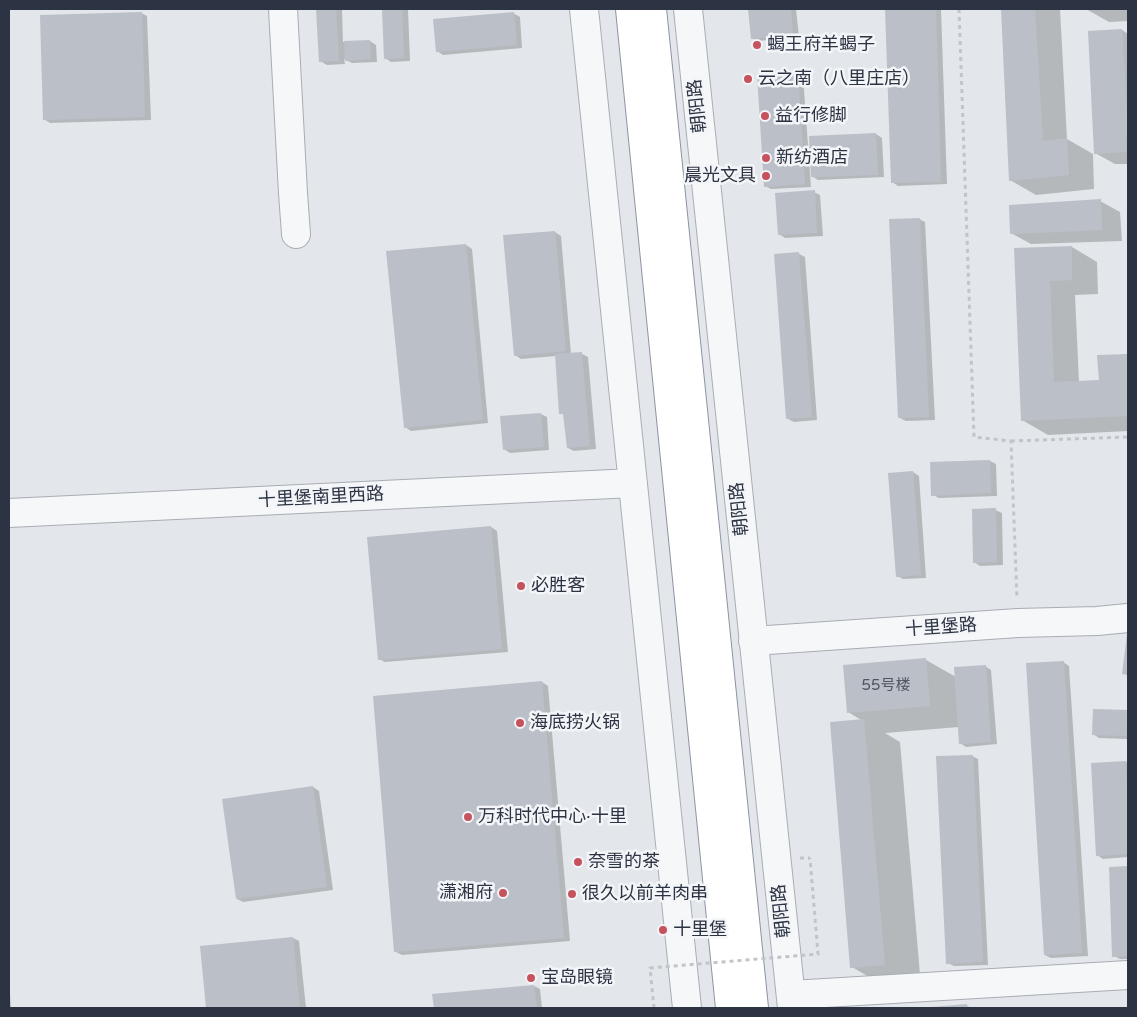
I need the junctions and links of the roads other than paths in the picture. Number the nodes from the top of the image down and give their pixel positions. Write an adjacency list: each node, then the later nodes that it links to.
1 (283, 9): 6 (street)
2 (584, 9): 7 (street)
3 (630, 9): 14 (highway)
4 (652, 9): 15 (highway, 朝阳路)
5 (688, 9): 10 (street, 朝阳路)
6 (296, 234)
7 (633, 482): 8 (street, 十里堡南里西路); 13 (street)
8 (9, 513)
9 (1128, 618): 10 (street, 十里堡路)
10 (754, 640): 12 (street, 朝阳路)
11 (1128, 975): 12 (street)
12 (792, 1002)
13 (687, 1008)
14 (730, 1008)
15 (754, 1008)

